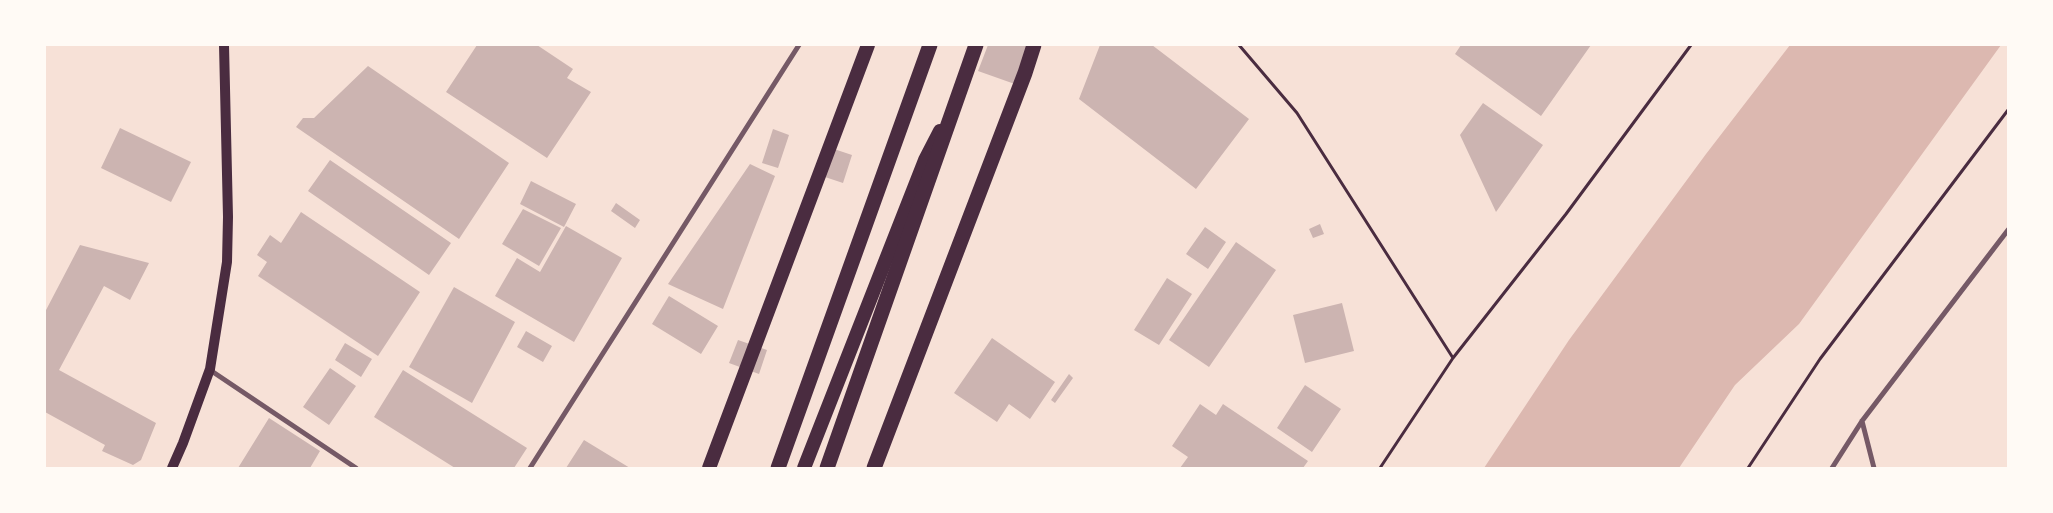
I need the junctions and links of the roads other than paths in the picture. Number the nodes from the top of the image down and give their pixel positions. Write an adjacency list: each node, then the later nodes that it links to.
1 (224, 45): 9 (main road)
2 (799, 45): 13 (street)
3 (868, 45): 14 (highway)
4 (930, 45): 15 (highway)
5 (976, 45): 17 (highway)
6 (983, 45): 16 (highway)
7 (1034, 45): 18 (highway)
8 (2008, 230): 10 (street)
9 (210, 369): 11 (main road); 12 (street)
10 (1862, 421): 19 (street); 20 (street)
11 (172, 468)
12 (356, 468)
13 (530, 468)
14 (709, 468)
15 (778, 468)
16 (804, 468)
17 (827, 468)
18 (874, 468)
19 (1832, 468)
20 (1874, 468)

